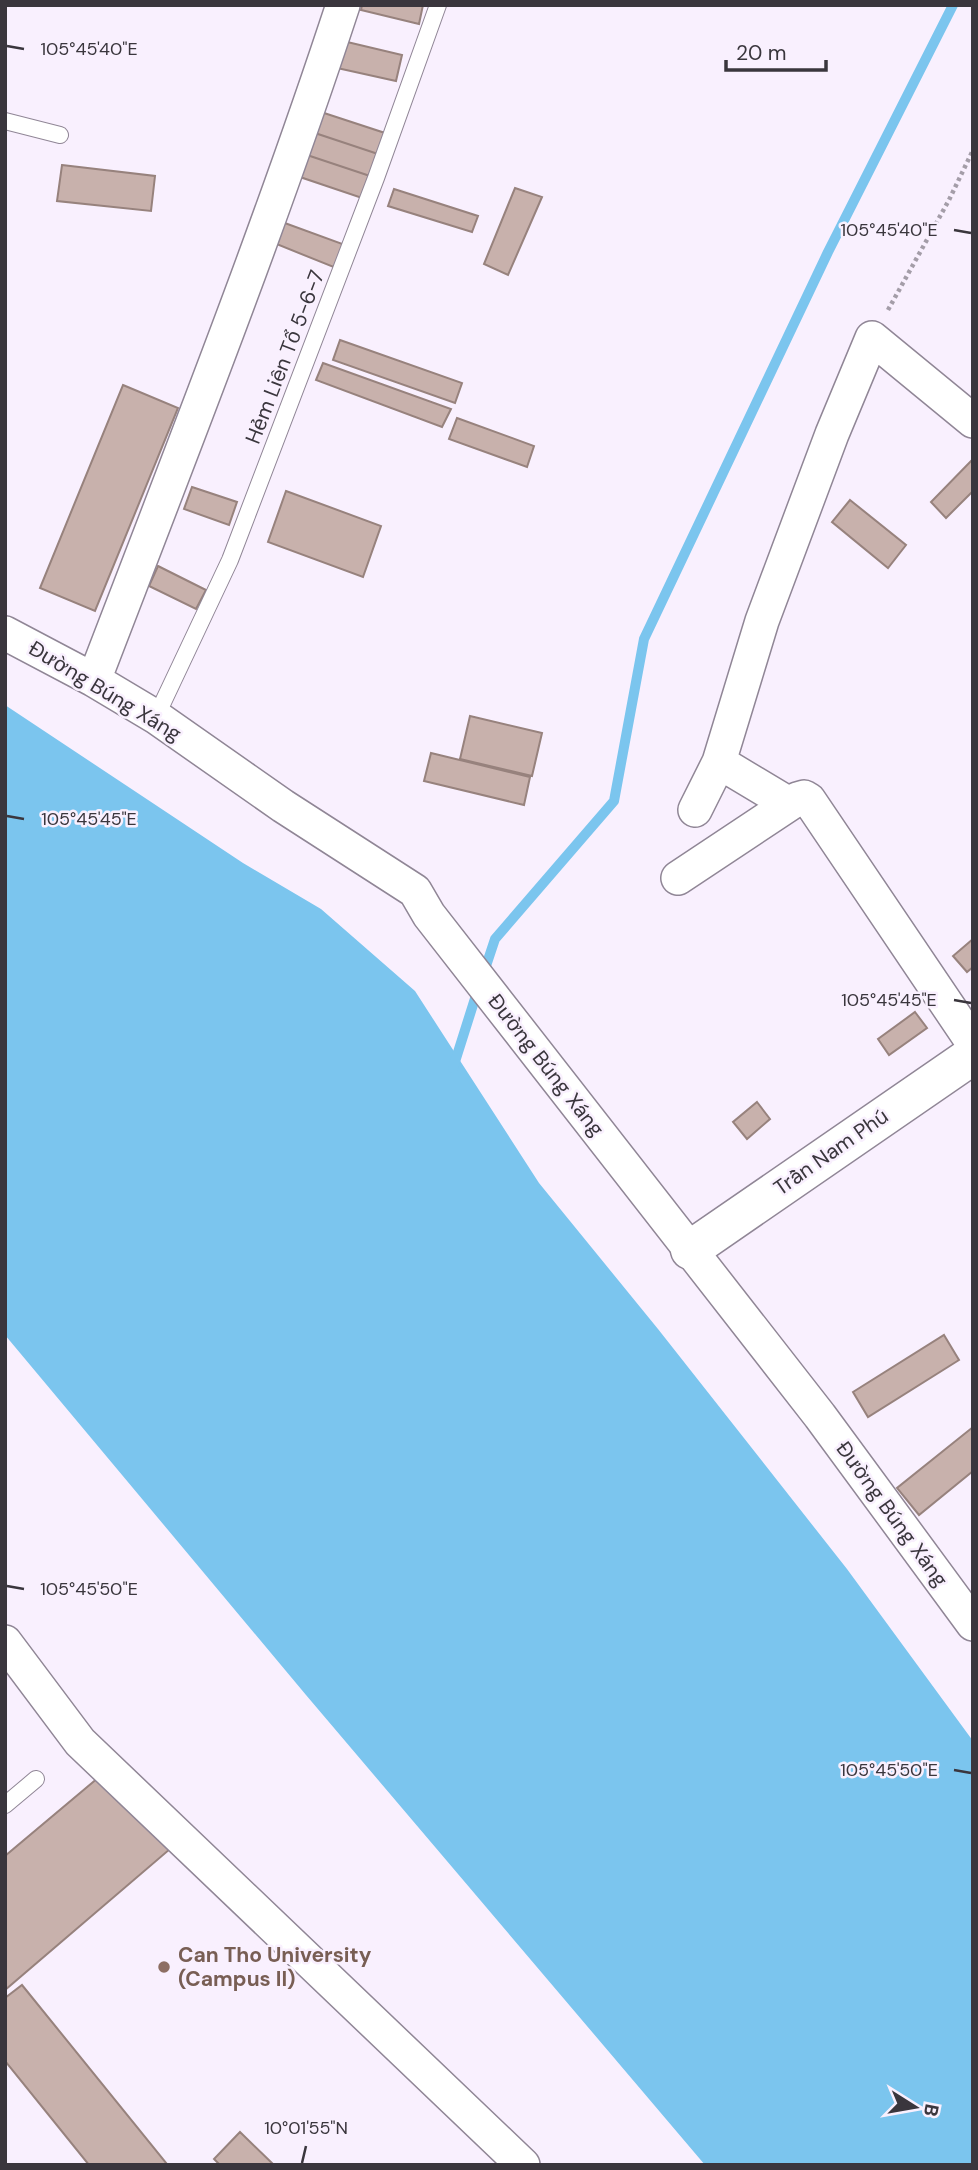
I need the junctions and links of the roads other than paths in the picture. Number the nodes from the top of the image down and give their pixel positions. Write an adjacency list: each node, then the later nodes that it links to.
1 (343, 5): 7 (street)
2 (438, 5): 8 (lane, Hẻm Liên Tổ 5-6-7)
3 (5, 121): 4 (lane)
4 (60, 135)
5 (973, 421): 9 (street)
6 (5, 633): 7 (street, Đường Búng Xáng)
7 (94, 680): 8 (street, Đường Búng Xáng)
8 (156, 717): 15 (street, Đường Búng Xáng)
9 (719, 762): 10 (street); 11 (street)
10 (789, 804): 12 (street); 13 (street)
11 (695, 810)
12 (678, 878)
13 (973, 1043)
14 (973, 1055): 15 (street, Trần Nam Phú)
15 (690, 1250): 16 (street, Đường Búng Xáng)
16 (973, 1623)
17 (5, 1642): 20 (street)
18 (36, 1779): 19 (lane)
19 (5, 1805)
20 (523, 2165)

